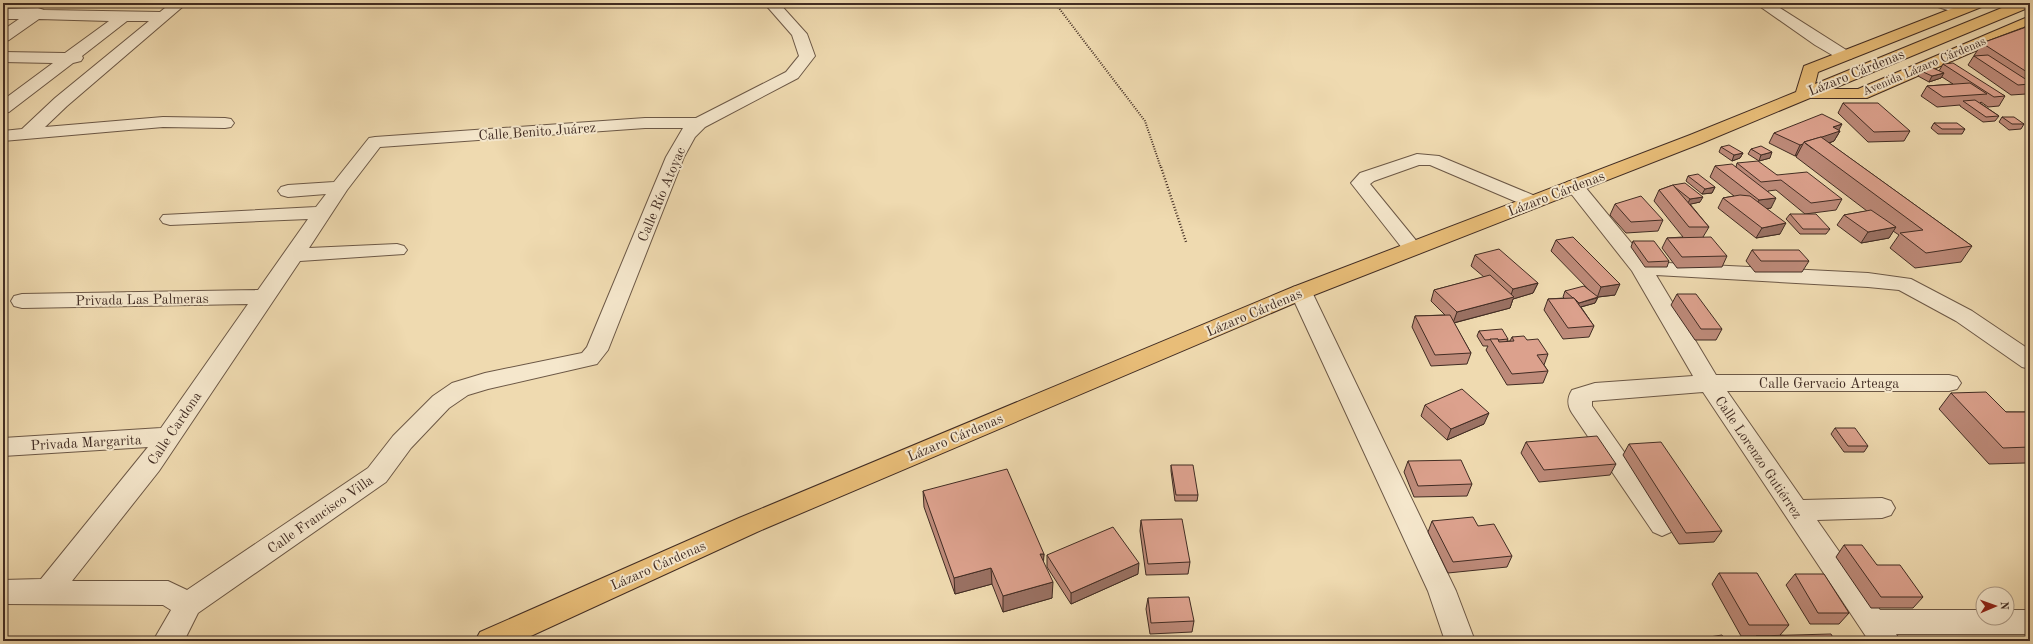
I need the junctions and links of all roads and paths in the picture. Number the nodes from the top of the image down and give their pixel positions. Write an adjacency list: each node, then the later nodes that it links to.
1 (52, 3): 11 (street)
2 (180, 3): 13 (street)
3 (771, 3): 23 (street, Calle Río Atoyac)
4 (1055, 3): 33 (path)
5 (1762, 3): 16 (street)
6 (1940, 3): 9 (street)
7 (1979, 3): 9 (main road)
8 (2027, 3): 20 (main road, Lázaro Cárdenas)
9 (1960, 10): 16 (main road)
10 (3, 14): 11 (street)
11 (35, 15): 12 (street); 15 (street)
12 (123, 17): 13 (street); 18 (street)
13 (163, 17): 19 (street)
14 (2030, 21): 20 (main road, Avenida Lázaro Cárdenas)
15 (3, 37)
16 (1845, 56): 20 (main road)
17 (3, 57): 18 (street)
18 (70, 58): 19 (street); 21 (street)
19 (110, 61): 24 (street)
20 (1804, 94): 27 (main road, Lázaro Cárdenas)
21 (3, 108)
22 (225, 123): 24 (street)
23 (699, 123): 26 (street, Calle Benito Juárez); 41 (street, Calle Río Atoyac)
24 (27, 134): 25 (street)
25 (3, 136)
26 (375, 142): 28 (street, Calle Cardona)
27 (1574, 186): 30 (main road, Lázaro Cárdenas); 37 (street, Calle Lorenzo Gutiérrez)
28 (340, 187): 29 (street); 31 (street, Calle Cardona)
29 (288, 191)
30 (1533, 202): 34 (main road, Lázaro Cárdenas); 34 (street)
31 (322, 212): 32 (street); 36 (street, Calle Cardona)
32 (170, 219)
33 (1186, 242)
34 (1413, 248): 38 (main road, Lázaro Cárdenas)
35 (397, 250): 36 (street)
36 (292, 255): 39 (street, Calle Cardona)
37 (1641, 268): 42 (street); 43 (street, Calle Lorenzo Gutiérrez)
38 (1301, 292): 56 (main road, Lázaro Cárdenas); 57 (street)
39 (263, 297): 40 (street, Privada Las Palmeras); 45 (street, Calle Cardona)
40 (22, 301)
41 (589, 359): 52 (street, Calle Francisco Villa)
42 (2030, 361)
43 (1709, 383): 44 (street, Calle Gervacio Arteaga); 48 (street, Calle Lorenzo Gutiérrez); 49 (street, Calle Gervacio Arteaga)
44 (1948, 383)
45 (168, 437): 46 (street, Privada Margarita); 51 (street, Calle Cardona)
46 (3, 447)
47 (1882, 508): 48 (street)
48 (1794, 510): 54 (street, Calle Lorenzo Gutiérrez)
49 (1662, 525)
50 (3, 592): 51 (street)
51 (48, 592): 52 (street)
52 (187, 605): 55 (street)
53 (2030, 622): 54 (street)
54 (1880, 632)
55 (168, 641)
56 (490, 641)
57 (1460, 641)

